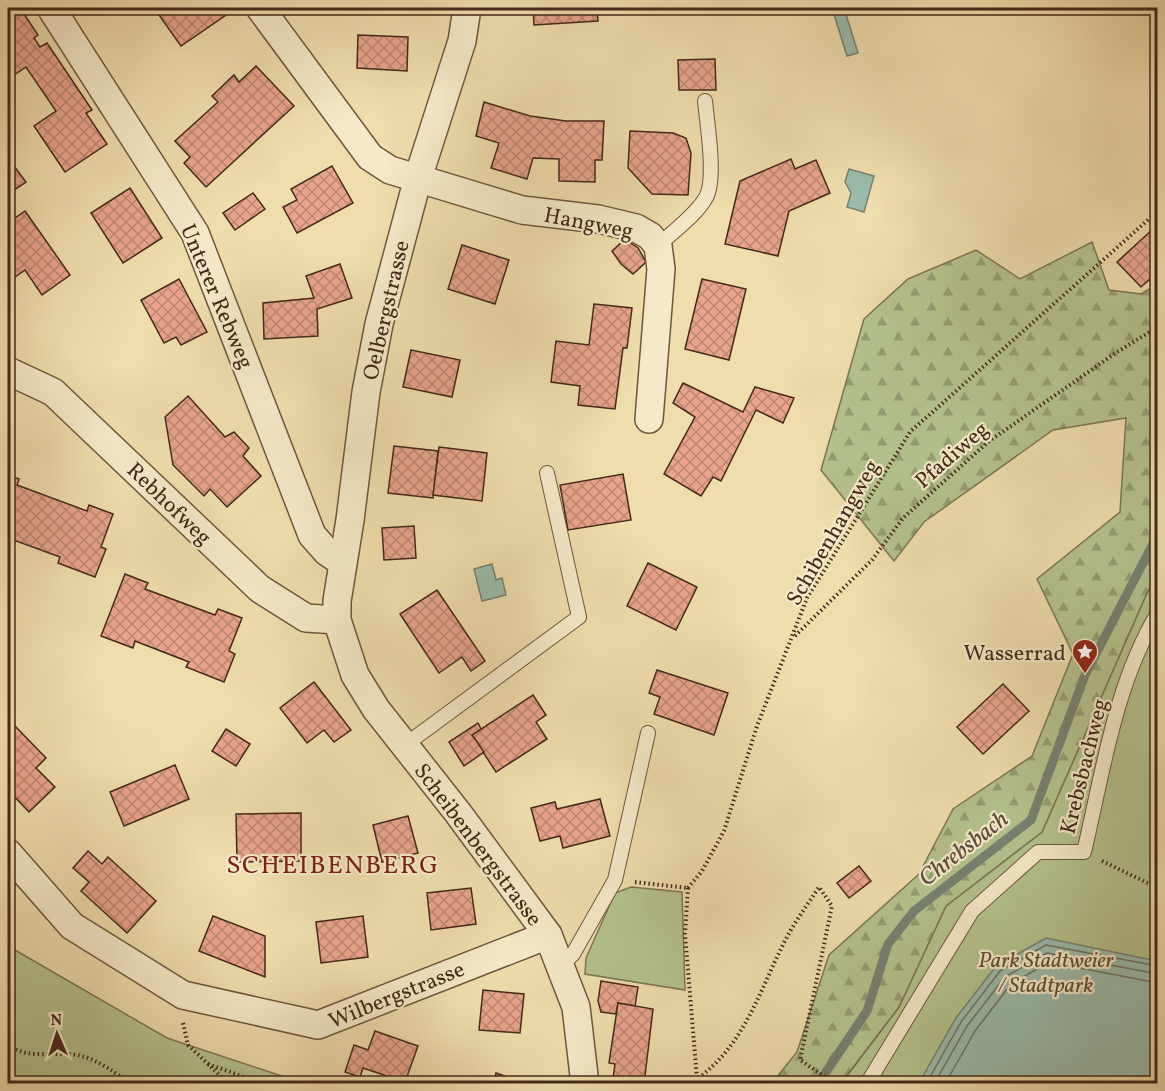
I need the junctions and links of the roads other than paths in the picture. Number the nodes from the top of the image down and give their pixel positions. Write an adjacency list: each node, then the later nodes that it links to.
1 (51, 8): 10 (street, Unterer Rebweg)
2 (260, 8): 5 (street, Hangweg)
3 (467, 8): 5 (street, Oelbergstrasse)
4 (705, 101): 6 (lane)
5 (418, 178): 6 (street, Hangweg); 10 (street, Oelbergstrasse)
6 (658, 246): 8 (street, Hangweg)
7 (8, 371): 12 (street, Rebhofweg)
8 (649, 419)
9 (547, 474): 14 (lane)
10 (342, 562): 12 (street, Oelbergstrasse)
11 (1158, 613): 19 (lane, Krebsbachweg)
12 (337, 620): 14 (street, Scheibenbergstrasse)
13 (648, 734): 17 (lane)
14 (405, 745): 16 (street, Scheibenbergstrasse)
15 (8, 853): 16 (street, Wilbergstrasse)
16 (548, 935): 17 (street, Scheibenbergstrasse)
17 (560, 967): 18 (street, Scheibenbergstrasse)
18 (585, 1083)
19 (867, 1083)

